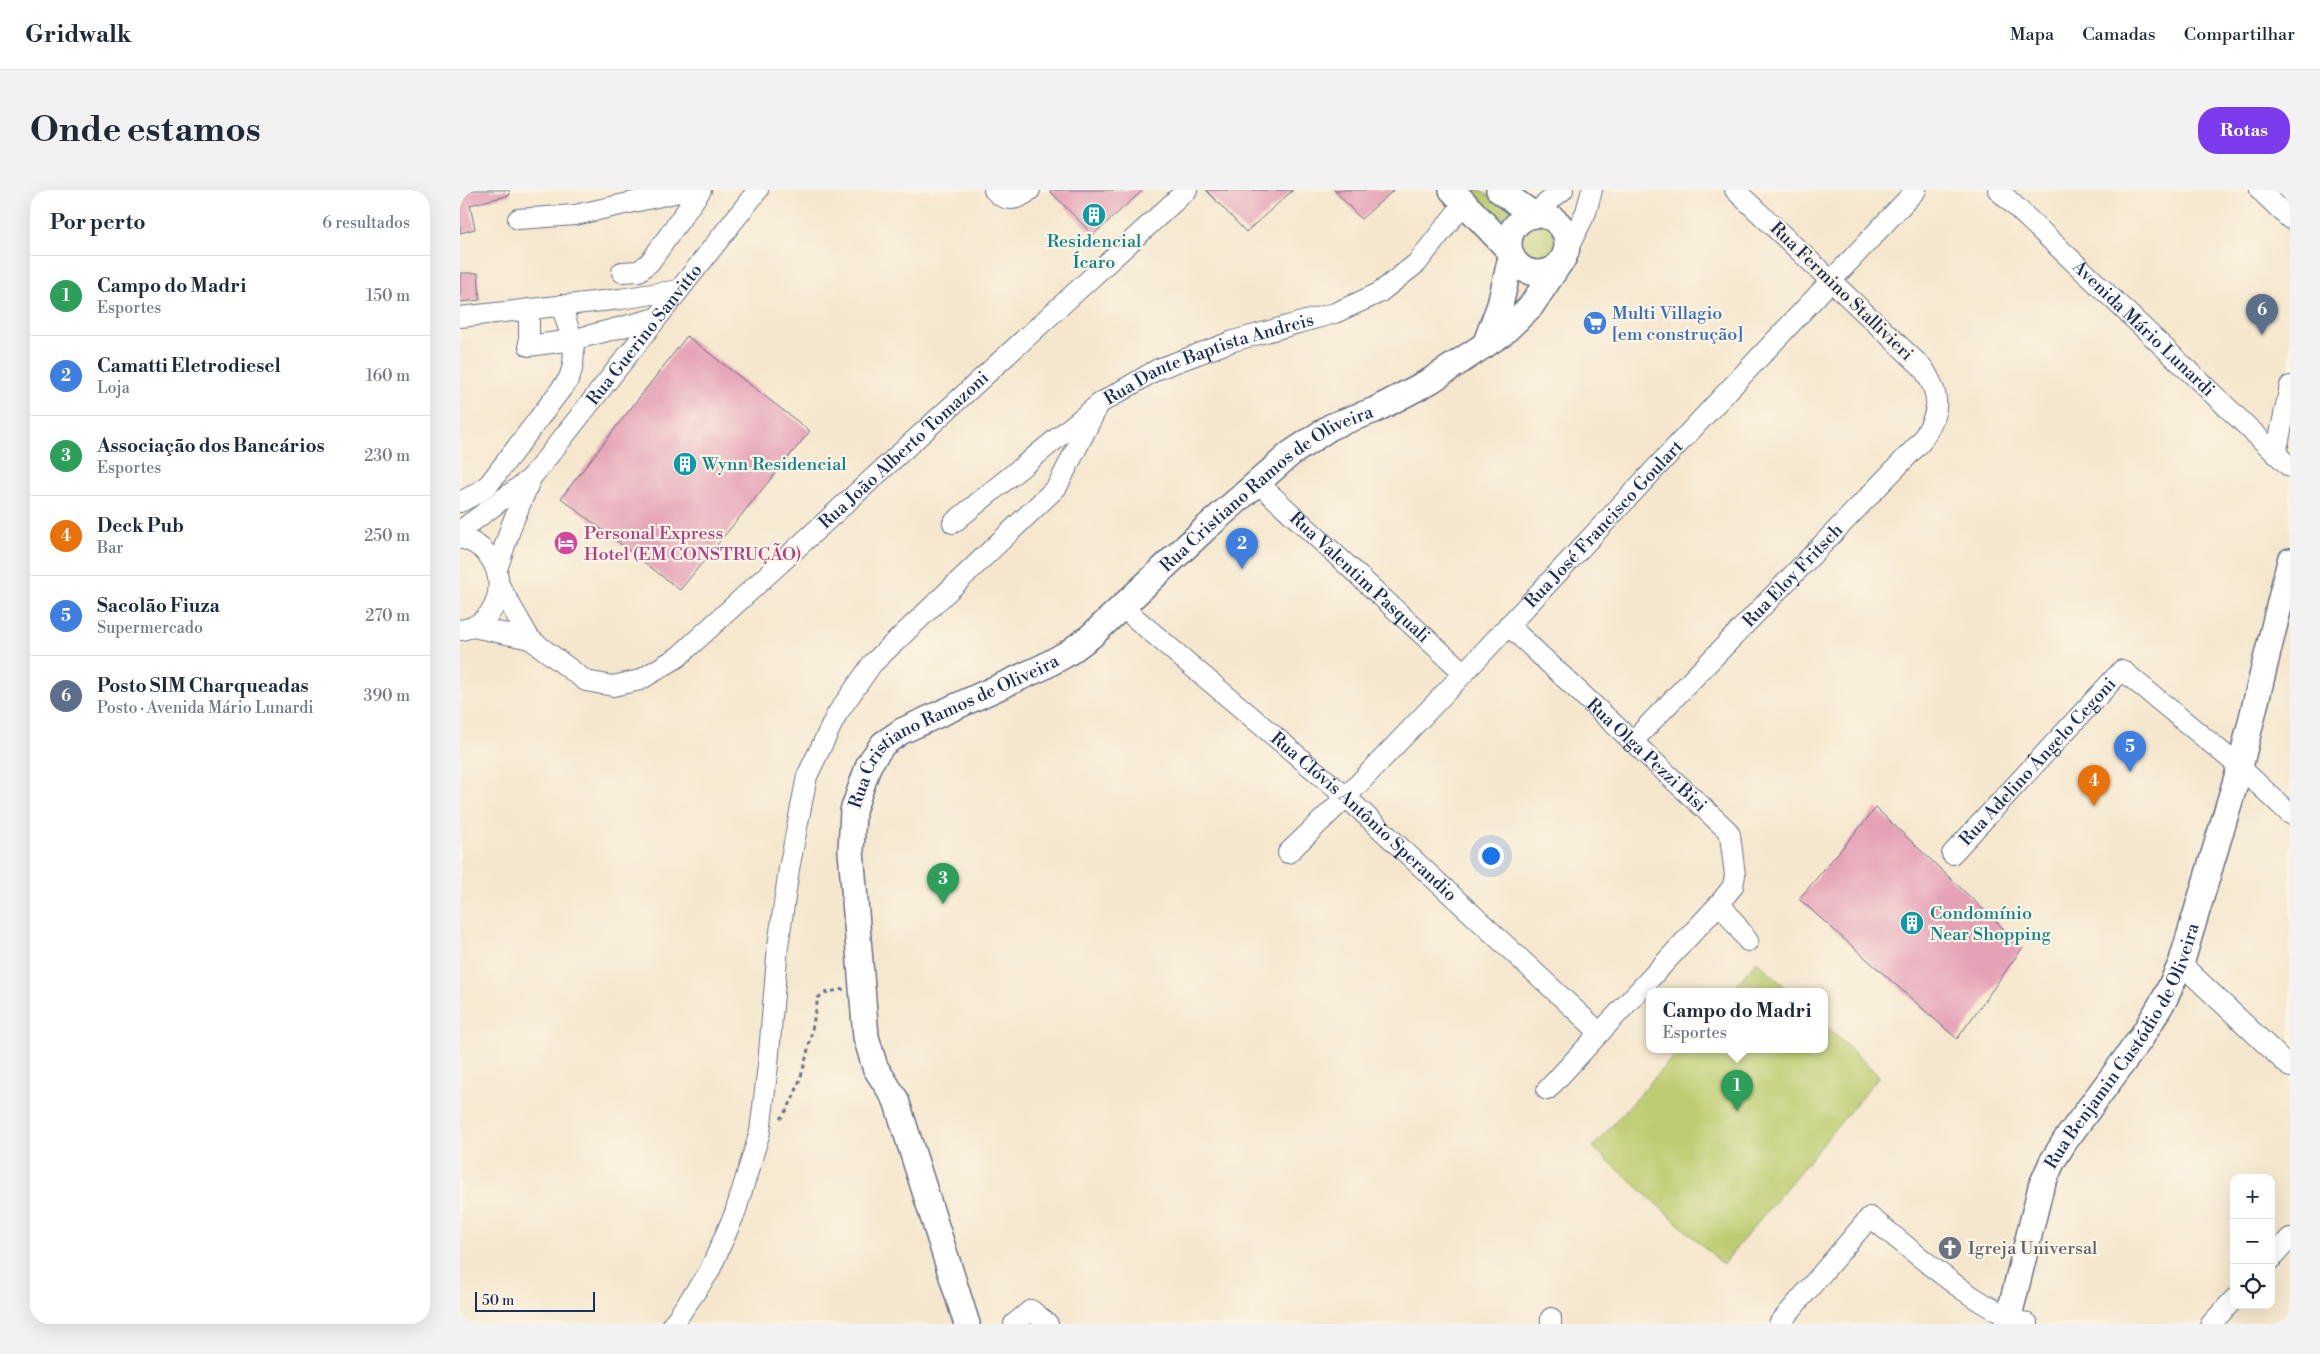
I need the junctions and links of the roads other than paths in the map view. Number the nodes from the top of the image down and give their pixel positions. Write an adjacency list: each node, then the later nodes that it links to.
1 (688, 190): 16 (street)
2 (701, 190): 20 (street)
3 (758, 190): 22 (street, Rua Guerino Sanvitto)
4 (994, 190): 5 (street)
5 (1030, 190)
6 (1187, 190): 45 (street, Rua João Alberto Tomazoni)
7 (1499, 190): 15 (main road)
8 (1563, 190): 15 (street)
9 (1592, 190): 19 (street, Rua Cristiano Ramos de Oliveira)
10 (1735, 190): 21 (street, Rua Fermino Stallivieri)
11 (1916, 190): 21 (street, Rua José Francisco Goulart)
12 (1998, 190): 32 (street, Avenida Mário Lunardi)
13 (2260, 190): 17 (street)
14 (1458, 197): 18 (main road); 31 (street, Rua Dante Baptista Andreis)
15 (1535, 215): 18 (main road); 19 (main road)
16 (518, 219)
17 (2290, 219)
18 (1510, 253): 19 (main road); 28 (main road)
19 (1562, 258): 28 (main road, Rua Cristiano Ramos de Oliveira)
20 (622, 272)
21 (1832, 281): 30 (street, Rua Fermino Stallivieri); 43 (street, Rua José Francisco Goulart)
22 (679, 290): 23 (street); 26 (street, Rua Guerino Sanvitto)
23 (561, 305): 24 (street); 27 (street)
24 (528, 309): 25 (street); 27 (street)
25 (460, 317)
26 (657, 318): 27 (street); 33 (street, Rua Guerino Sanvitto)
27 (572, 340): 35 (street)
28 (1485, 345): 34 (main road, Rua Cristiano Ramos de Oliveira)
29 (2290, 386): 32 (street)
30 (1936, 400): 48 (street, Rua Eloy Fritsch)
31 (1098, 404): 36 (street, Rua Dante Baptista Andreis); 64 (street)
32 (2283, 461)
33 (531, 478): 37 (street, Rua Guerino Sanvitto); 40 (street, Rua Guerino Sanvitto)
34 (1256, 482): 41 (main road, Rua Cristiano Ramos de Oliveira); 47 (street, Rua Valentim Pasquali)
35 (460, 502)
36 (953, 522)
37 (460, 531)
38 (460, 538): 40 (street, Rua João Alberto Tomazoni)
39 (2290, 562): 46 (main road, Rua Benjamin Custódio de Oliveira)
40 (498, 577): 44 (street, Rua Guerino Sanvitto); 45 (street, Rua João Alberto Tomazoni)
41 (1122, 608): 50 (street, Rua Clóvis Antônio Sperandio); 65 (main road, Rua Cristiano Ramos de Oliveira)
42 (2290, 621): 46 (main road)
43 (1508, 626): 47 (street, Rua José Francisco Goulart); 48 (street, Rua Olga Pezzi Bisi)
44 (465, 631): 45 (street, Rua João Alberto Tomazoni)
45 (530, 639)
46 (2271, 639): 49 (main road, Rua Benjamin Custódio de Oliveira)
47 (1464, 673): 50 (street, Rua José Francisco Goulart)
48 (1633, 741): 54 (street, Rua Olga Pezzi Bisi)
49 (2240, 767): 51 (street); 53 (street, Rua Adelino Ângelo Cegoni); 56 (main road, Rua Benjamin Custódio de Oliveira)
50 (1346, 797): 52 (street, Rua José Francisco Goulart); 57 (street, Rua Clóvis Antônio Sperandio)
51 (2290, 814)
52 (1288, 853)
53 (1952, 854)
54 (1720, 903): 55 (street); 57 (street, Rua Olga Pezzi Bisi)
55 (1748, 941)
56 (2180, 964): 58 (street); 63 (main road, Rua Benjamin Custódio de Oliveira)
57 (1599, 1032): 59 (street, Rua Olga Pezzi Bisi)
58 (2290, 1067)
59 (1547, 1090)
60 (2290, 1238): 61 (street)
61 (2275, 1255)
62 (2230, 1303): 69 (street)
63 (2014, 1322): 68 (street)
64 (673, 1324)
65 (966, 1324)
66 (1014, 1324): 67 (street)
67 (1048, 1324)
68 (1780, 1324)
69 (2211, 1324)

